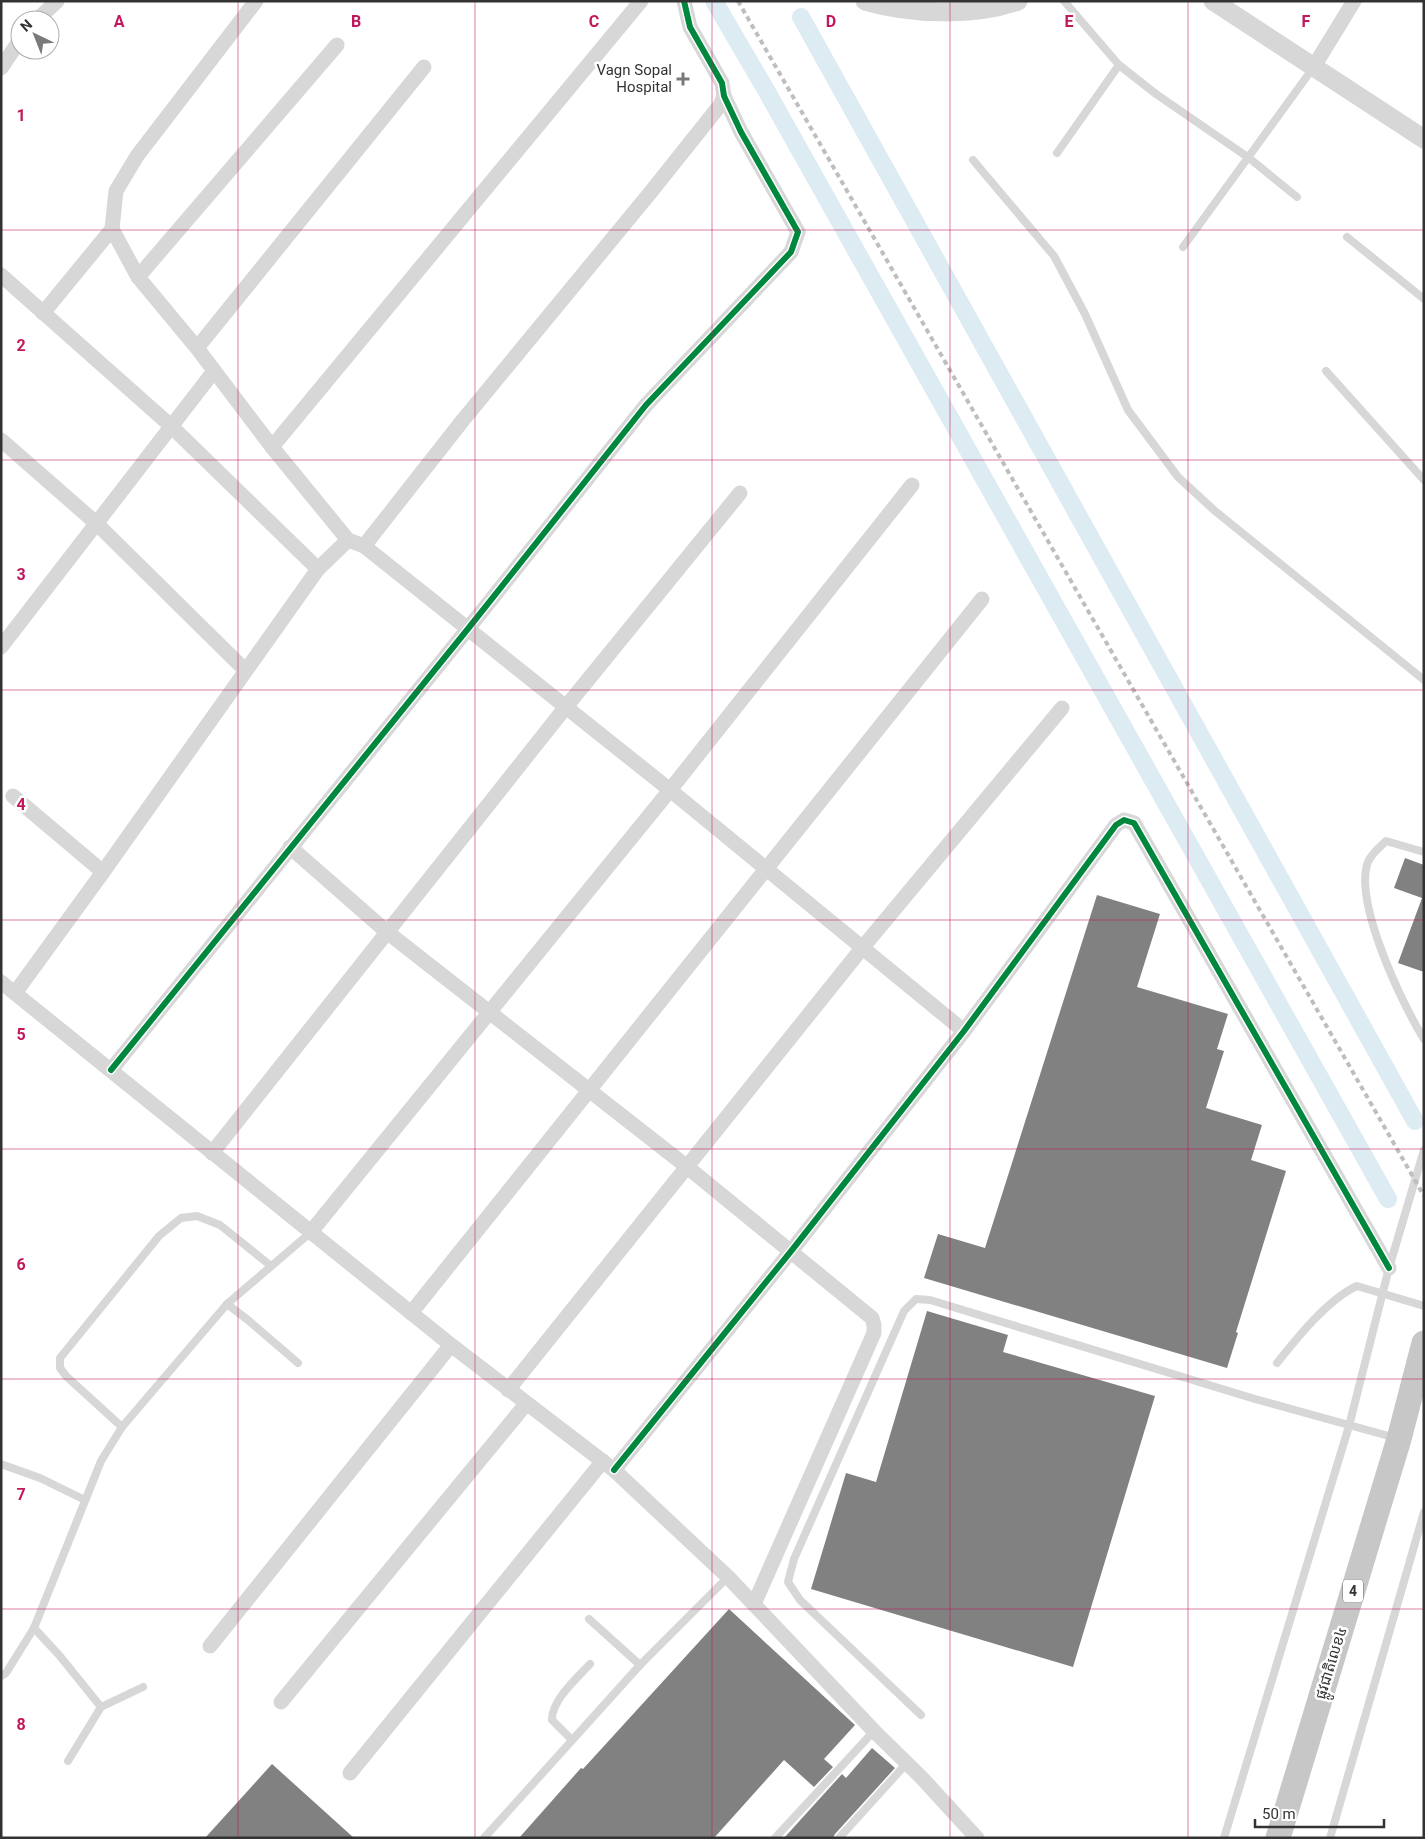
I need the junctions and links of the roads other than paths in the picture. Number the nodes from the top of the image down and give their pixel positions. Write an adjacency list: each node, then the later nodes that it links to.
1 (57, 1): 11 (street)
2 (256, 1): 24 (street)
3 (641, 1): 36 (street)
4 (684, 1): 18 (street)
5 (865, 1): 10 (street)
6 (1018, 1): 10 (street)
7 (1064, 1): 14 (lane)
8 (1213, 1): 17 (street)
9 (1354, 1): 17 (street)
10 (979, 5)
11 (48, 10)
12 (337, 45): 28 (street)
13 (10, 55): 16 (street)
14 (1119, 65): 20 (lane); 21 (lane)
15 (424, 67): 31 (street)
16 (1, 68)
17 (1313, 68): 19 (street); 21 (lane)
18 (724, 96): 42 (street); 46 (street)
19 (1424, 139)
20 (1057, 153)
21 (1249, 158): 23 (lane); 26 (lane)
22 (973, 160): 49 (lane)
23 (1296, 197)
24 (112, 229): 28 (street); 30 (street)
25 (1347, 238): 29 (lane)
26 (1183, 246)
27 (1, 275): 30 (street)
28 (138, 277): 31 (street)
29 (1424, 299)
30 (43, 312): 34 (street)
31 (197, 348): 32 (street)
32 (214, 371): 34 (street); 36 (street)
33 (1326, 371): 37 (lane)
34 (171, 426): 40 (street); 43 (street)
35 (1, 440): 40 (street)
36 (272, 447): 41 (street)
37 (1424, 480)
38 (912, 485): 52 (street)
39 (740, 493): 50 (street)
40 (96, 524): 45 (street); 48 (street)
41 (348, 540): 42 (street); 43 (street)
42 (364, 546): 46 (street)
43 (318, 569): 48 (street)
44 (982, 599): 56 (street)
45 (6, 630): 47 (street)
46 (467, 630): 50 (street); 54 (street)
47 (1, 647)
48 (245, 670): 57 (street)
49 (1424, 680)
50 (565, 708): 52 (street); 58 (street)
51 (1062, 708): 59 (street)
52 (670, 790): 56 (street); 62 (street)
53 (13, 796): 57 (street)
54 (290, 847): 58 (street); 65 (street)
55 (1424, 852): 64 (lane)
56 (766, 869): 59 (street); 66 (street)
57 (103, 872): 61 (street)
58 (387, 932): 62 (street); 68 (street)
59 (864, 947): 63 (street); 69 (street)
60 (1, 982): 61 (street)
61 (15, 993): 65 (street)
62 (489, 1013): 66 (street); 70 (street)
63 (964, 1031): 71 (street); 73 (street)
64 (1424, 1039)
65 (111, 1070): 68 (street)
66 (589, 1090): 69 (street); 77 (street)
67 (1424, 1150): 73 (lane)
68 (212, 1152): 70 (street)
69 (686, 1166): 71 (street); 83 (street)
70 (310, 1232): 72 (lane); 77 (street)
71 (792, 1250): 89 (street); 93 (street)
72 (271, 1266): 75 (lane); 86 (lane)
73 (1389, 1268): 74 (lane)
74 (1383, 1293): 76 (lane); 81 (lane); 85 (lane)
75 (227, 1304): 80 (lane); 86 (lane)
76 (1424, 1306)
77 (412, 1313): 79 (street)
78 (1424, 1343): 82 (highway, ផ្លូវជាតិលេខ៤ / 4)
79 (451, 1345): 83 (street); 96 (street)
80 (298, 1363)
81 (1277, 1363)
82 (1420, 1370): 87 (highway, ផ្លូវជាតិលេខ៤ / 4)
83 (508, 1390): 84 (street)
84 (526, 1404): 89 (street); 101 (street)
85 (1349, 1426): 87 (lane); 103 (lane); 113 (lane)
86 (122, 1427): 90 (lane)
87 (1399, 1439): 114 (highway, ផ្លូវជាតិលេខ៤ / 4)
88 (1, 1464): 90 (lane)
89 (608, 1465): 92 (street); 108 (street)
90 (85, 1500): 95 (lane)
91 (1424, 1512): 115 (lane)
92 (728, 1577): 93 (street); 98 (lane)
93 (754, 1604): 104 (street)
94 (589, 1619): 98 (lane)
95 (34, 1628): 99 (lane); 102 (lane)
96 (210, 1646)
97 (590, 1664): 105 (lane)
98 (640, 1665): 105 (lane)
99 (1, 1676)
100 (143, 1687): 102 (lane)
101 (281, 1702)
102 (101, 1707): 106 (lane)
103 (921, 1716)
104 (874, 1731): 107 (street); 110 (lane)
105 (572, 1740): 109 (lane)
106 (68, 1761)
107 (907, 1763): 111 (lane); 112 (street)
108 (350, 1773)
109 (484, 1838)
110 (775, 1838)
111 (839, 1838)
112 (977, 1838)
113 (1224, 1838)
114 (1278, 1838)
115 (1330, 1838)

